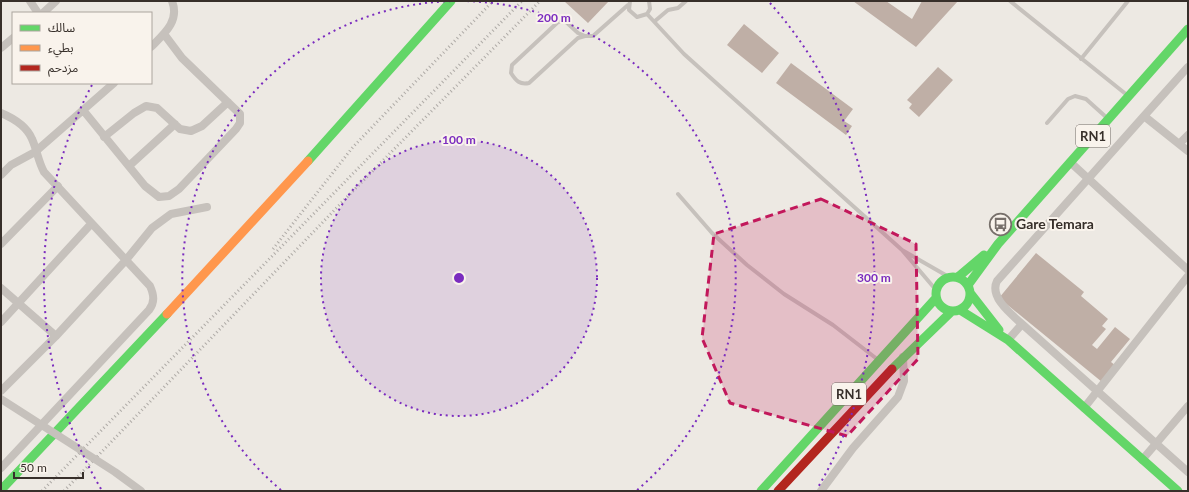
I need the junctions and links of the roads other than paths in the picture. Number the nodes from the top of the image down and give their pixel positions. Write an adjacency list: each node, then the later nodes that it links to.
1 (30, 1): 10 (street)
2 (56, 1): 11 (street)
3 (172, 1): 15 (street)
4 (451, 1): 71 (main road)
5 (686, 1): 13 (lane)
6 (1010, 1): 20 (lane)
7 (1128, 1): 20 (lane)
8 (650, 2): 12 (lane)
9 (629, 3): 12 (lane); 16 (lane)
10 (37, 12)
11 (44, 12)
12 (647, 14): 13 (lane)
13 (655, 22): 46 (lane)
14 (1188, 29): 23 (main road, RN1)
15 (164, 34): 18 (street); 24 (street)
16 (585, 36): 16 (lane)
17 (12, 39): 19 (street)
18 (152, 45)
19 (1, 48)
20 (1081, 59): 23 (lane)
21 (1188, 67): 27 (street)
22 (113, 84): 25 (street)
23 (1128, 96): 28 (main road, RN1)
24 (228, 102): 30 (street); 37 (street)
25 (83, 110): 32 (street); 35 (street)
26 (1, 113): 35 (street)
27 (1144, 116): 33 (street); 39 (street)
28 (1108, 119): 29 (lane); 36 (main road, RN1)
29 (1047, 123)
30 (175, 124): 32 (street); 37 (street)
31 (1188, 135): 33 (street)
32 (104, 137): 37 (street)
33 (1179, 144): 34 (street)
34 (1188, 151)
35 (35, 152): 38 (street); 40 (street)
36 (1070, 162): 39 (street); 45 (main road, RN1)
37 (128, 166)
38 (1, 175)
39 (1089, 178): 48 (street); 57 (street)
40 (58, 186): 43 (street); 44 (street)
41 (678, 194): 61 (lane)
42 (207, 207): 47 (street)
43 (92, 224): 47 (street); 54 (street)
44 (1, 244)
45 (998, 244): 50 (main road, RN1); 52 (main road, RN1)
46 (902, 250): 50 (lane); 53 (lane)
47 (126, 260): 58 (street); 69 (street)
48 (1188, 270)
49 (1188, 276): 63 (street)
50 (953, 277): 52 (main road); 53 (main road, RN1)
51 (1, 288): 54 (street)
52 (969, 290): 55 (main road, RN1); 59 (main road)
53 (936, 294): 55 (main road); 61 (main road, RN1)
54 (18, 304): 56 (street); 58 (street)
55 (956, 310): 59 (main road); 60 (main road, RN1)
56 (1, 322)
57 (1022, 324): 59 (street); 63 (street)
58 (56, 336): 62 (street)
59 (1006, 338): 66 (main road)
60 (903, 357): 72 (street); 75 (main road, RN1)
61 (879, 361): 74 (main road, RN1)
62 (1, 391)
63 (1098, 392): 66 (street); 67 (street)
64 (1, 399): 73 (street, bridge)
65 (1188, 406): 67 (street)
66 (1084, 408): 68 (main road)
67 (1156, 443): 68 (street); 70 (street)
68 (1142, 460): 76 (main road)
69 (1, 468)
70 (1188, 472)
71 (1, 490)
72 (823, 490)
73 (141, 491)
74 (762, 491)
75 (778, 491)
76 (1178, 491)

